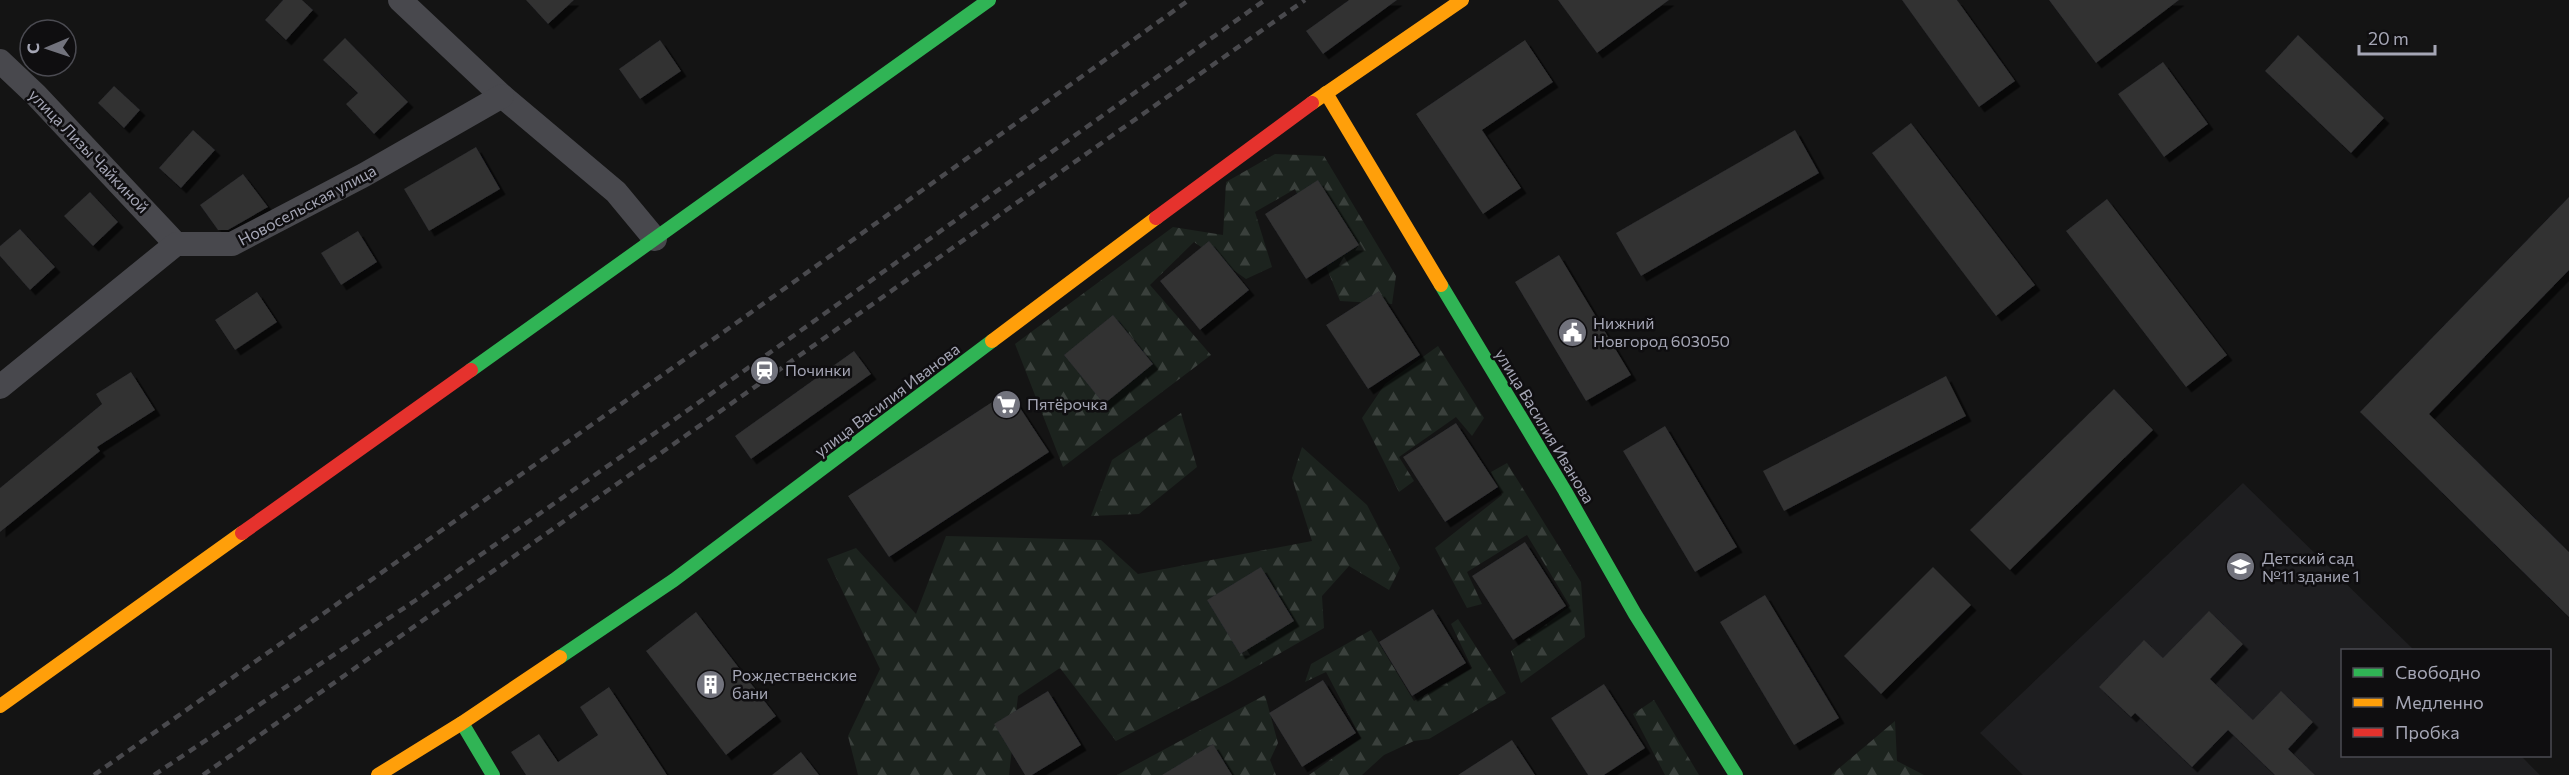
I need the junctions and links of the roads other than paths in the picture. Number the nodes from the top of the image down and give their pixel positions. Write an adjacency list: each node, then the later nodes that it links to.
1 (400, 0): 6 (street)
2 (989, 0): 7 (street)
3 (1462, 0): 5 (street, улица Василия Иванова)
4 (0, 61): 8 (street, улица Лизы Чайкиной)
5 (1326, 93): 11 (street, улица Василия Иванова); 14 (street, улица Василия Иванова)
6 (502, 96): 7 (street); 8 (street, Новосельская улица)
7 (656, 239): 10 (street)
8 (176, 244): 9 (street)
9 (0, 387)
10 (0, 706)
11 (462, 723): 12 (street, улица Василия Иванова); 13 (street)
12 (378, 775)
13 (493, 775)
14 (1736, 775)

